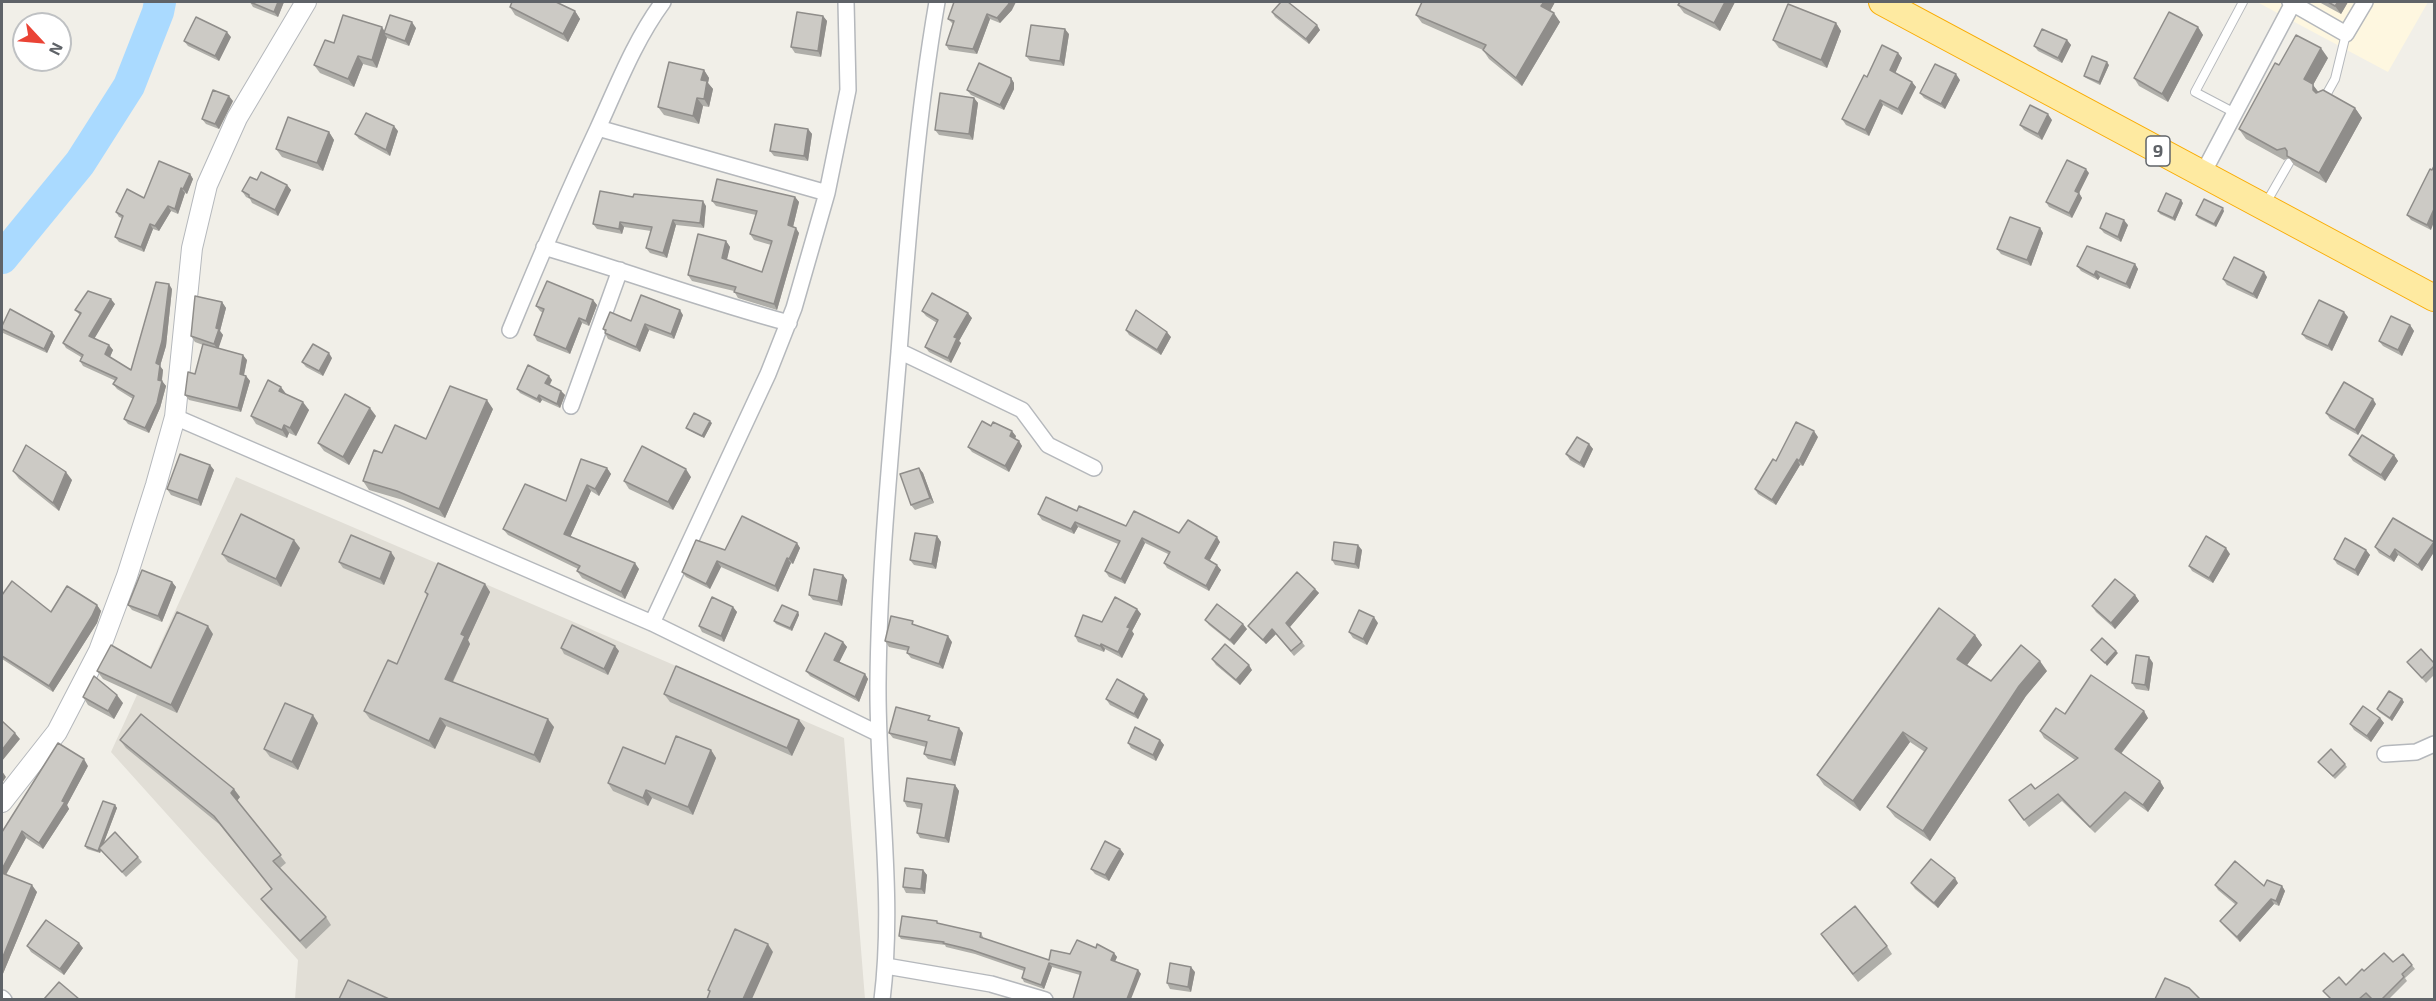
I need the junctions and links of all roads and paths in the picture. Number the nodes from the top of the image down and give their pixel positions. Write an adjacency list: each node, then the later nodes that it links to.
1 (306, 2): 24 (street)
2 (663, 2): 12 (street)
3 (845, 2): 15 (street)
4 (937, 2): 22 (street)
5 (1882, 2): 14 (highway, 9)
6 (2243, 2): 11 (lane)
7 (2291, 2): 9 (street); 11 (street)
8 (2365, 2): 9 (street)
9 (2346, 34): 10 (lane)
10 (2325, 97)
11 (2235, 113): 14 (street)
12 (598, 128): 15 (street); 17 (street)
13 (2289, 163): 16 (lane)
14 (2202, 175): 16 (highway, 9)
15 (827, 193): 20 (street)
16 (2263, 208): 19 (highway, 9)
17 (544, 247): 18 (street); 21 (street)
18 (620, 270): 20 (street); 23 (street)
19 (2434, 298)
20 (789, 323): 26 (street)
21 (510, 330)
22 (899, 351): 25 (street); 27 (street)
23 (570, 406)
24 (175, 417): 26 (street); 30 (street)
25 (1094, 468)
26 (652, 623): 27 (street)
27 (879, 734): 31 (street)
28 (2434, 744): 29 (street)
29 (2385, 754)
30 (2, 802)
31 (886, 966): 32 (street); 33 (street)
32 (882, 999)
33 (1045, 999)

